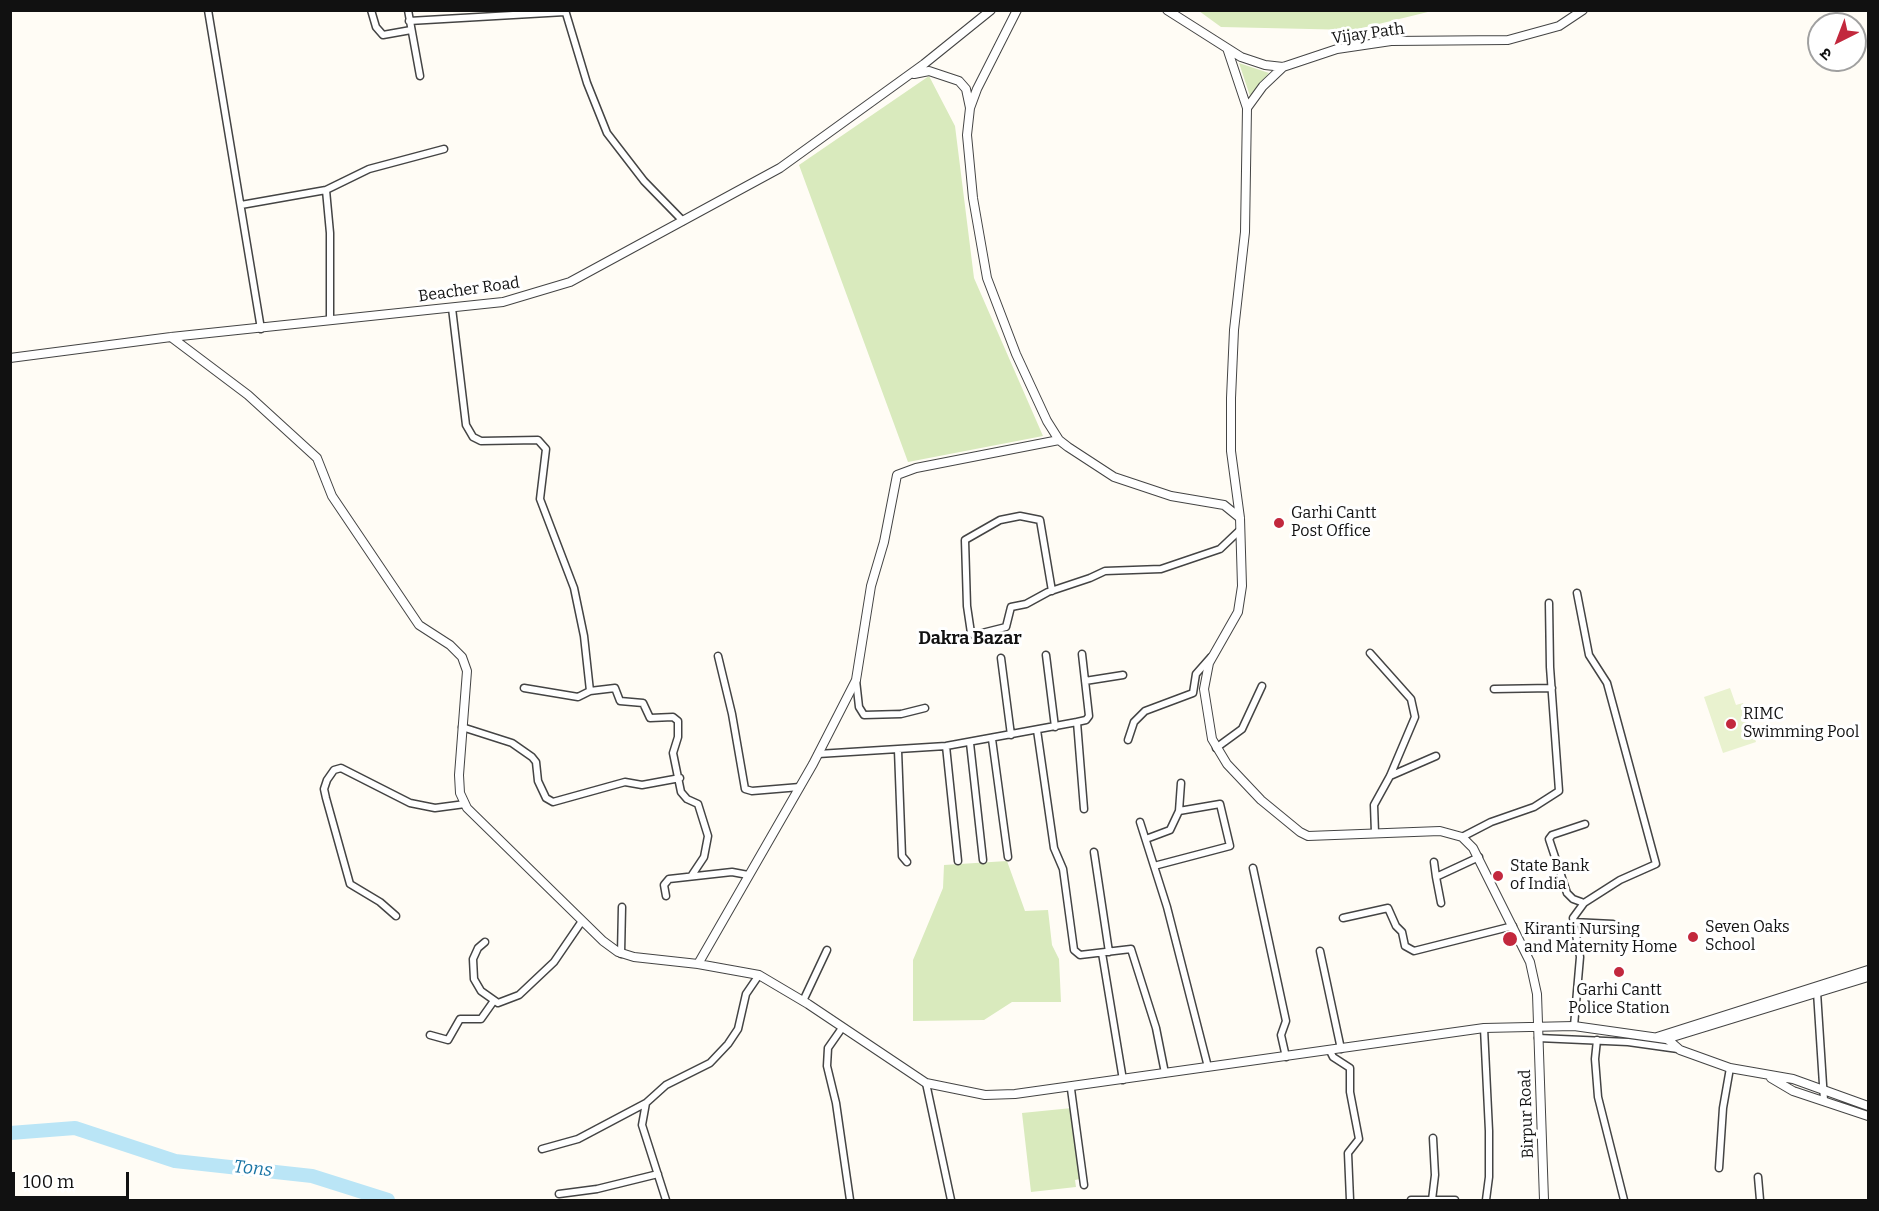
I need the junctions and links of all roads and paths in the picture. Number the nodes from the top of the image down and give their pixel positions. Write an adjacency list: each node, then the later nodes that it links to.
1 (208, 10): 19 (street)
2 (371, 10): 10 (street)
3 (408, 10): 9 (street)
4 (991, 10): 14 (street, Beacher Road)
5 (1017, 10): 15 (street)
6 (1167, 10): 11 (street)
7 (1583, 10): 12 (street, Vijay Path)
8 (565, 11): 9 (street); 20 (street)
9 (410, 21): 10 (street)
10 (411, 30): 13 (street)
11 (1227, 48): 12 (street); 16 (street)
12 (1283, 67): 16 (street)
13 (420, 75)
14 (910, 75): 15 (street); 20 (street, Beacher Road)
15 (970, 108): 26 (street)
16 (1247, 108): 27 (street)
17 (444, 149): 18 (street)
18 (326, 190): 19 (street); 22 (street)
19 (241, 205): 23 (street)
20 (683, 221): 21 (street, Beacher Road)
21 (452, 308): 22 (street, Beacher Road); 45 (street)
22 (330, 320): 23 (street, Beacher Road)
23 (261, 329): 24 (street, Beacher Road)
24 (171, 337): 25 (street, Beacher Road); 48 (street)
25 (10, 358)
26 (1059, 440): 27 (street); 39 (street)
27 (1240, 518): 28 (street)
28 (1240, 530): 29 (street); 35 (street)
29 (1052, 591): 29 (street)
30 (1577, 593): 86 (street)
31 (1550, 603): 43 (street)
32 (1370, 652): 60 (street)
33 (1082, 654): 40 (street)
34 (1046, 655): 49 (street)
35 (1214, 655): 53 (street); 56 (street)
36 (718, 656): 63 (street)
37 (1001, 658): 51 (street)
38 (1123, 675): 40 (street)
39 (856, 680): 46 (street); 58 (street)
40 (1085, 681): 47 (street)
41 (1262, 686): 56 (street)
42 (524, 688): 45 (street)
43 (1552, 688): 44 (street); 70 (street)
44 (1494, 689)
45 (590, 691): 61 (street)
46 (926, 708)
47 (1077, 722): 49 (street); 65 (street)
48 (462, 727): 61 (street); 64 (street)
49 (1054, 727): 50 (street)
50 (1037, 730): 51 (street); 97 (street)
51 (1011, 735): 52 (street)
52 (992, 739): 54 (street); 73 (street)
53 (1128, 740)
54 (970, 743): 55 (street); 75 (street)
55 (946, 746): 57 (street); 76 (street)
56 (1216, 748): 69 (street)
57 (898, 750): 58 (street); 77 (street)
58 (818, 754): 63 (street)
59 (1436, 756): 60 (street)
60 (1390, 777): 69 (street)
61 (680, 778): 81 (street)
62 (1181, 783): 66 (street)
63 (800, 787): 82 (street)
64 (465, 804): 88 (street); 90 (street)
65 (1084, 809)
66 (1179, 811): 71 (street); 79 (street)
67 (1140, 822): 71 (street)
68 (1585, 824): 86 (street)
69 (1374, 833): 70 (street)
70 (1461, 837): 74 (street, Birpur Road)
71 (1146, 839): 79 (street)
72 (1094, 852): 97 (street)
73 (1008, 857)
74 (1479, 857): 83 (street); 93 (street, Birpur Road)
75 (983, 860)
76 (958, 861)
77 (907, 862)
78 (1434, 862): 83 (street)
79 (1154, 866): 118 (street)
80 (1253, 868): 117 (street)
81 (692, 874): 82 (street); 84 (street)
82 (748, 875): 99 (street)
83 (1436, 877): 85 (street)
84 (666, 896)
85 (1441, 903)
86 (1584, 903): 91 (street)
87 (622, 907): 98 (street)
88 (396, 916)
89 (1343, 918): 93 (street)
90 (582, 921): 98 (street); 105 (street)
91 (1573, 922): 92 (street); 107 (street)
92 (1613, 924)
93 (1513, 926): 106 (street, Birpur Road)
94 (485, 942): 105 (street)
95 (827, 950): 104 (street)
96 (1320, 951): 114 (street)
97 (1105, 953): 120 (street); 122 (street)
98 (621, 954): 99 (street)
99 (698, 964): 101 (street)
100 (1869, 970): 111 (street)
101 (759, 975): 104 (street); 127 (street)
102 (1869, 977): 103 (street)
103 (1817, 992): 111 (street); 125 (street)
104 (803, 1001): 108 (street)
105 (493, 1002): 110 (street)
106 (1538, 1026): 107 (street); 109 (street); 112 (street, Birpur Road)
107 (1574, 1026): 111 (street)
108 (842, 1028): 123 (street); 138 (street)
109 (1484, 1029): 114 (street); 144 (street)
110 (430, 1035)
111 (1662, 1036): 115 (street)
112 (1538, 1038): 113 (street); 145 (street, Birpur Road)
113 (1597, 1040): 115 (street); 146 (street)
114 (1341, 1049): 116 (street)
115 (1678, 1049): 119 (street)
116 (1330, 1051): 117 (street); 140 (street)
117 (1286, 1057): 118 (street)
118 (1208, 1067): 120 (street)
119 (1730, 1068): 121 (street); 132 (street)
120 (1165, 1073): 122 (street)
121 (1770, 1077): 125 (street); 126 (street)
122 (1123, 1080): 124 (street)
123 (926, 1083): 124 (street); 139 (street)
124 (1071, 1089): 135 (street)
125 (1823, 1090): 126 (street); 128 (street)
126 (1824, 1100): 129 (street)
127 (646, 1103): 131 (street); 133 (street)
128 (1869, 1106)
129 (1869, 1116)
130 (1433, 1138): 142 (street)
131 (542, 1149)
132 (1719, 1168)
133 (658, 1174): 136 (street); 137 (street)
134 (1758, 1177): 147 (street)
135 (1084, 1185)
136 (559, 1194)
137 (666, 1200)
138 (850, 1200)
139 (951, 1200)
140 (1350, 1200)
141 (1411, 1200): 142 (street)
142 (1432, 1200): 143 (street)
143 (1455, 1200)
144 (1486, 1200)
145 (1544, 1200)
146 (1624, 1200)
147 (1760, 1200)

